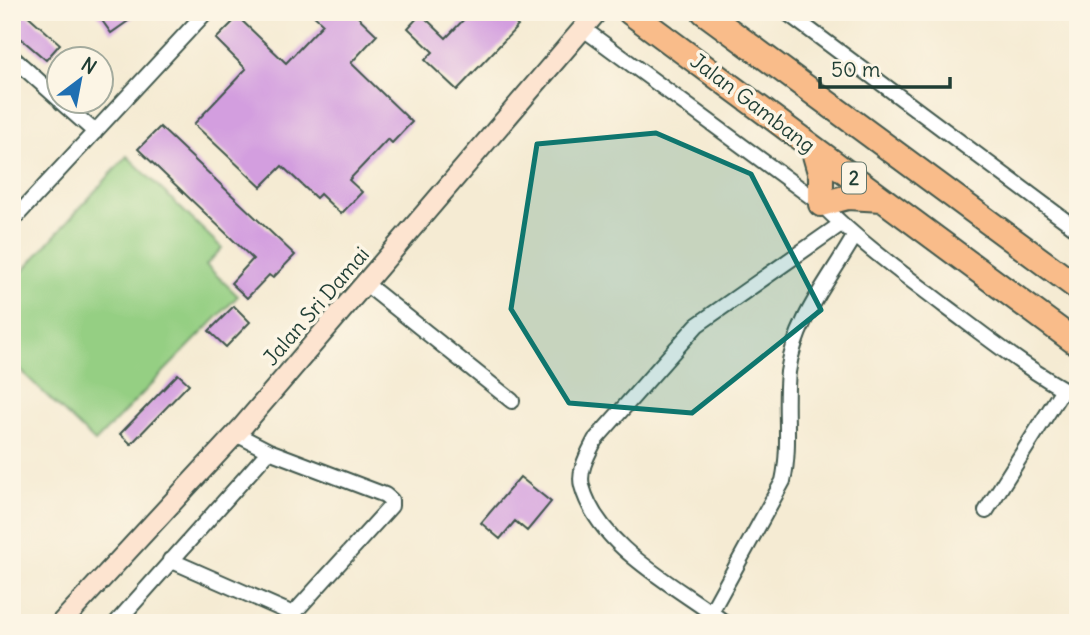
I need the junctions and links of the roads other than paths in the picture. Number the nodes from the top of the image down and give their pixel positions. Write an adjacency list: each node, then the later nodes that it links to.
1 (206, 12): 10 (street)
2 (597, 12): 6 (street, Jalan Sri Damai)
3 (631, 12): 11 (highway, Jalan Gambang / 2)
4 (704, 12): 19 (highway, Jalan Gambang / 2)
5 (786, 12): 16 (street)
6 (585, 30): 13 (street); 18 (street, Jalan Sri Damai)
7 (14, 61): 8 (street)
8 (46, 89)
9 (77, 116): 10 (street)
10 (95, 132): 14 (street)
11 (813, 148): 12 (highway, Jalan Gambang / 2); 13 (highway)
12 (883, 199): 13 (highway); 20 (highway, Jalan Gambang / 2)
13 (821, 204): 15 (street)
14 (12, 220)
15 (841, 223): 17 (street); 28 (street)
16 (1078, 230)
17 (853, 237): 21 (street); 28 (street)
18 (366, 284): 23 (street); 24 (street, Jalan Sri Damai)
19 (1078, 288)
20 (1078, 344)
21 (1063, 389): 22 (street); 26 (street)
22 (1078, 397)
23 (512, 401)
24 (236, 434): 25 (street); 30 (street, Jalan Sri Damai)
25 (269, 451): 27 (street); 29 (street)
26 (986, 511)
27 (170, 560): 29 (street); 31 (street)
28 (711, 612): 32 (street)
29 (289, 618)
30 (61, 623)
31 (116, 623)
32 (725, 623)

